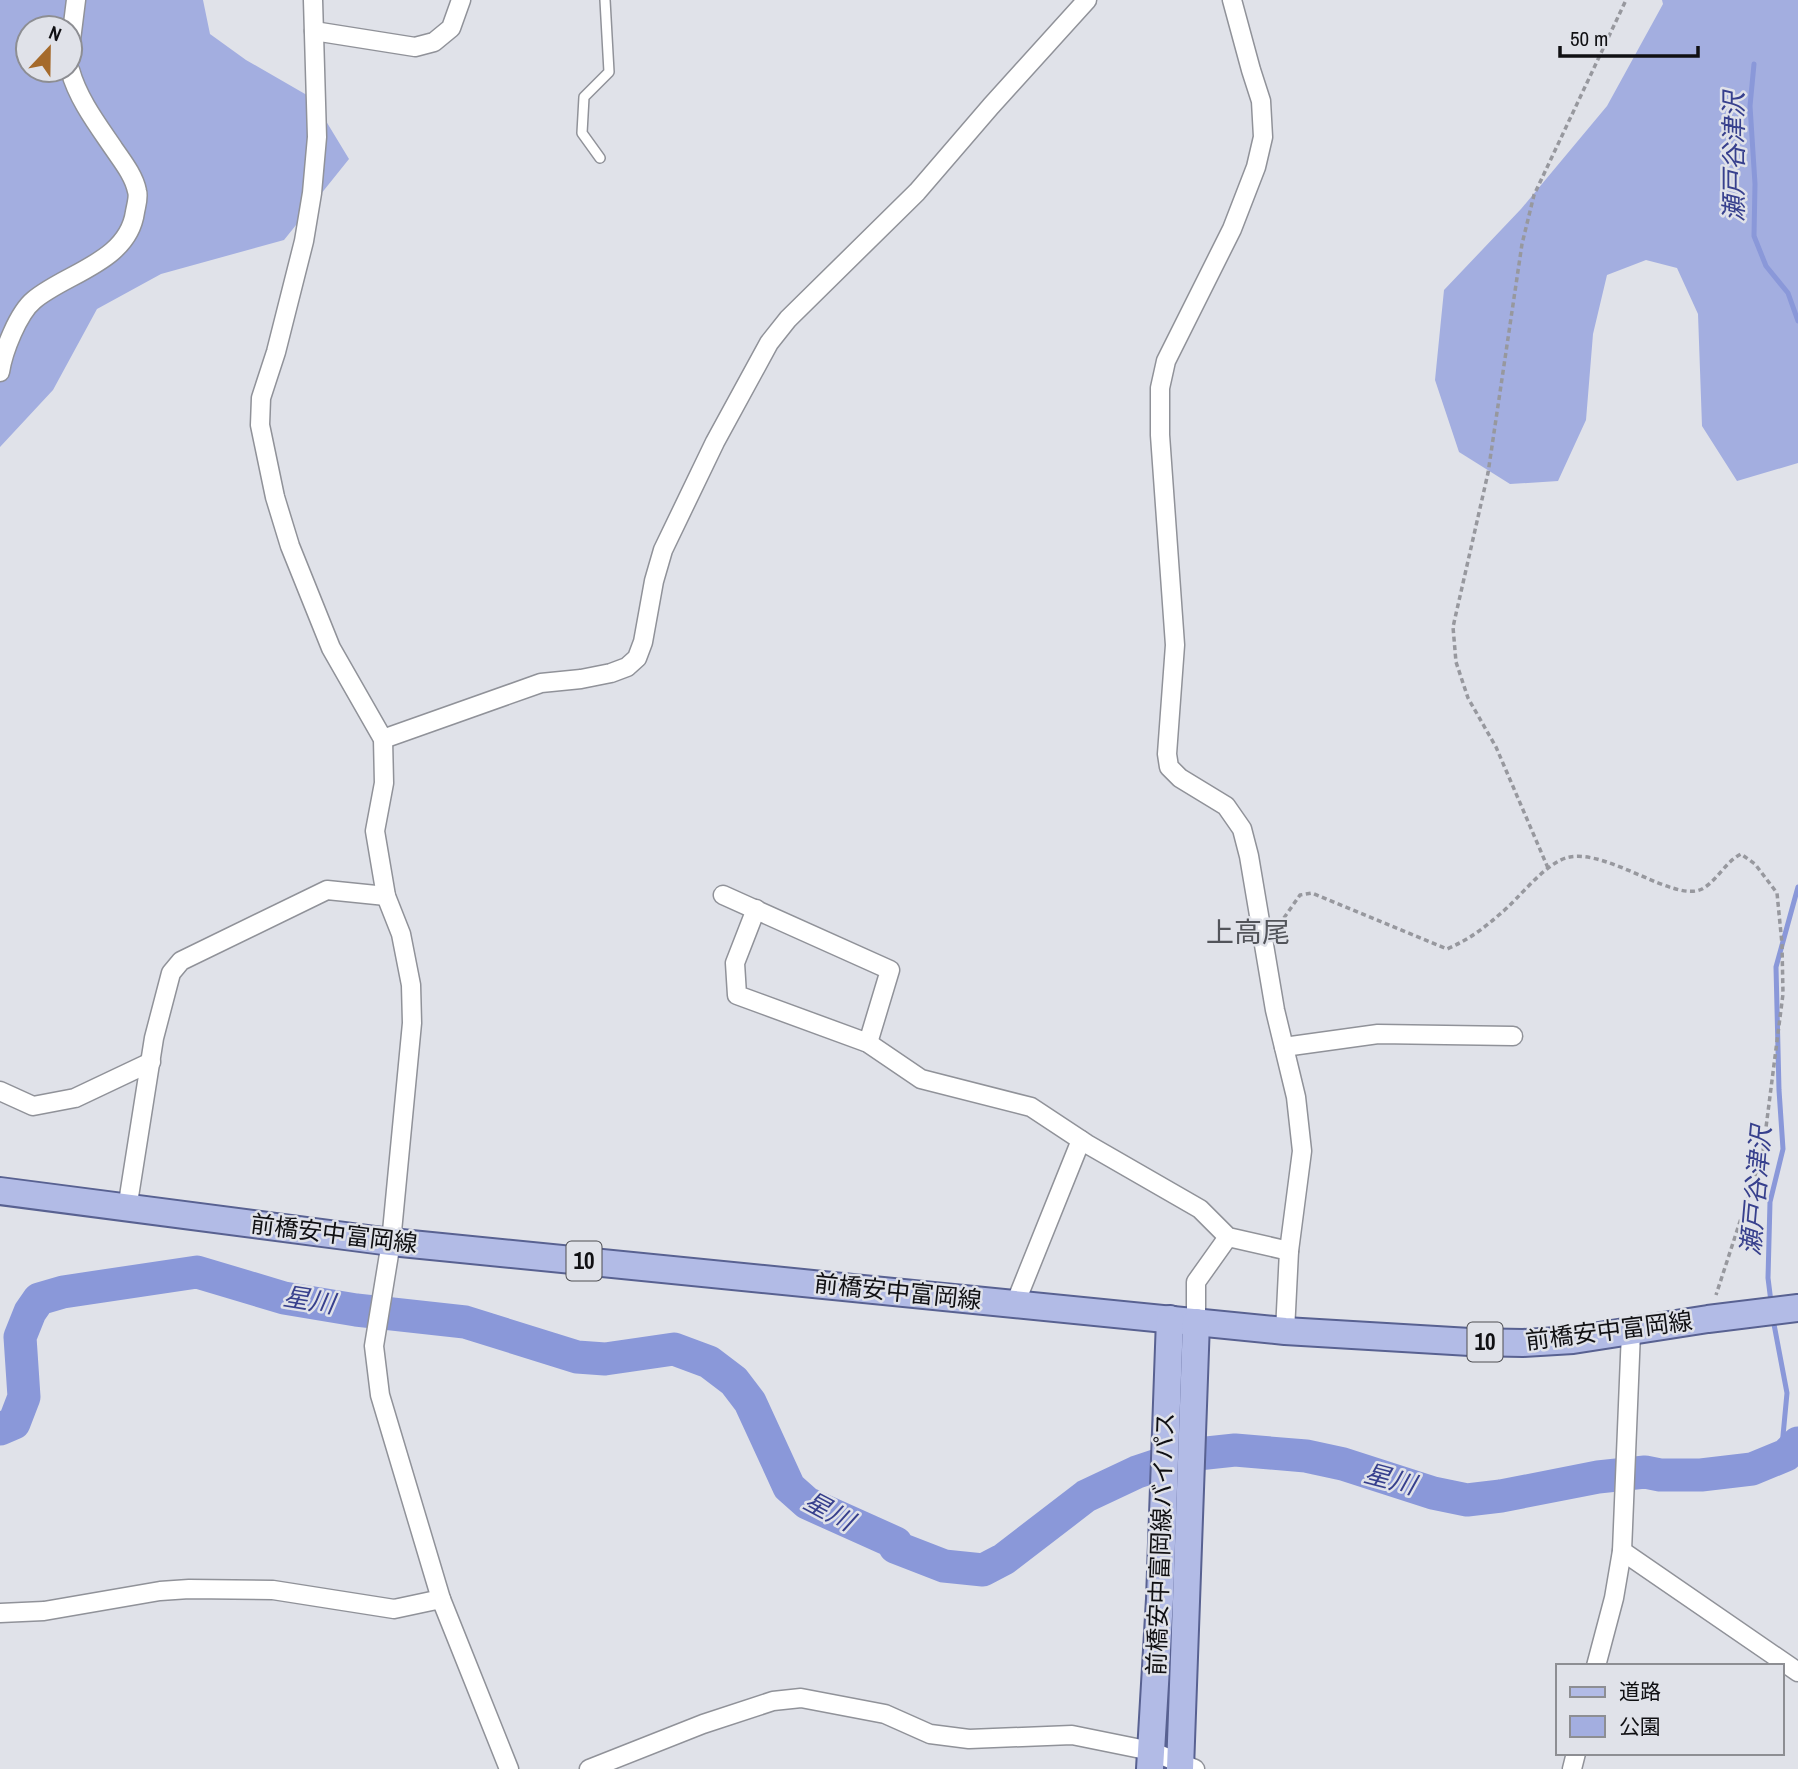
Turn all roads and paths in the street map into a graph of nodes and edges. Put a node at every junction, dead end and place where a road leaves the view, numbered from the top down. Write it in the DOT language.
graph roads {
  1 [pos="313,0"];
  2 [pos="461,0"];
  3 [pos="606,0"];
  4 [pos="1087,0"];
  5 [pos="1232,0"];
  6 [pos="1626,0"];
  7 [pos="314,31"];
  8 [pos="74,84"];
  9 [pos="600,158"];
  10 [pos="0,372"];
  11 [pos="383,738"];
  12 [pos="1548,869"];
  13 [pos="723,895"];
  14 [pos="386,896"];
  15 [pos="755,909"];
  16 [pos="1265,948"];
  17 [pos="1513,1036"];
  18 [pos="868,1043"];
  19 [pos="1284,1047"];
  20 [pos="151,1062"];
  21 [pos="0,1090"];
  22 [pos="1081,1140"];
  23 [pos="0,1191"];
  24 [pos="127,1209"];
  25 [pos="1228,1237"];
  26 [pos="391,1242"];
  27 [pos="1289,1251"];
  28 [pos="1016,1304"];
  29 [pos="1798,1308"];
  30 [pos="1170,1319"];
  31 [pos="1708,1319"];
  32 [pos="1196,1322"];
  33 [pos="1285,1331"];
  34 [pos="1631,1332"];
  35 [pos="1622,1551"];
  36 [pos="441,1599"];
  37 [pos="0,1613"];
  38 [pos="1596,1664"];
  39 [pos="1798,1672"];
  40 [pos="1150,1760"];
  41 [pos="1185,1767"];
  42 [pos="509,1769"];
  43 [pos="589,1769"];
  1 -- 7 [label="street"];
  2 -- 7 [label="street"];
  3 -- 9 [label="lane"];
  4 -- 11 [label="street"];
  5 -- 16 [label="street"];
  6 -- 12 [label="path"];
  7 -- 11 [label="street"];
  8 -- 10 [label="street"];
  11 -- 14 [label="street"];
  12 -- 16 [label="path"];
  12 -- 31 [label="path"];
  13 -- 15 [label="street"];
  14 -- 20 [label="street"];
  14 -- 26 [label="street"];
  15 -- 18 [label="street"];
  15 -- 18 [label="street"];
  16 -- 19 [label="street"];
  17 -- 19 [label="street"];
  18 -- 22 [label="street"];
  19 -- 27 [label="street"];
  20 -- 21 [label="street"];
  20 -- 24 [label="street"];
  22 -- 25 [label="street"];
  22 -- 28 [label="street"];
  23 -- 24 [label="main road, 前橋安中富岡線 / 10"];
  24 -- 26 [label="main road, 前橋安中富岡線 / 10"];
  25 -- 27 [label="street"];
  25 -- 32 [label="street"];
  26 -- 28 [label="main road, 前橋安中富岡線 / 10"];
  26 -- 36 [label="street"];
  27 -- 33 [label="street"];
  28 -- 30 [label="main road, 前橋安中富岡線 / 10"];
  29 -- 31 [label="main road, 前橋安中富岡線 / 10"];
  30 -- 32 [label="main road, 前橋安中富岡線 / 10"];
  30 -- 40 [label="main road, 前橋安中富岡線バイパス"];
  31 -- 34 [label="main road, 前橋安中富岡線 / 10"];
  32 -- 33 [label="main road, 前橋安中富岡線 / 10"];
  32 -- 41 [label="main road, 前橋安中富岡線バイパス"];
  33 -- 34 [label="main road, 前橋安中富岡線 / 10"];
  34 -- 35 [label="street"];
  35 -- 38 [label="street"];
  35 -- 39 [label="street"];
  36 -- 37 [label="street"];
  36 -- 42 [label="street"];
  40 -- 41 [label="street"];
  40 -- 43 [label="street"];
}
